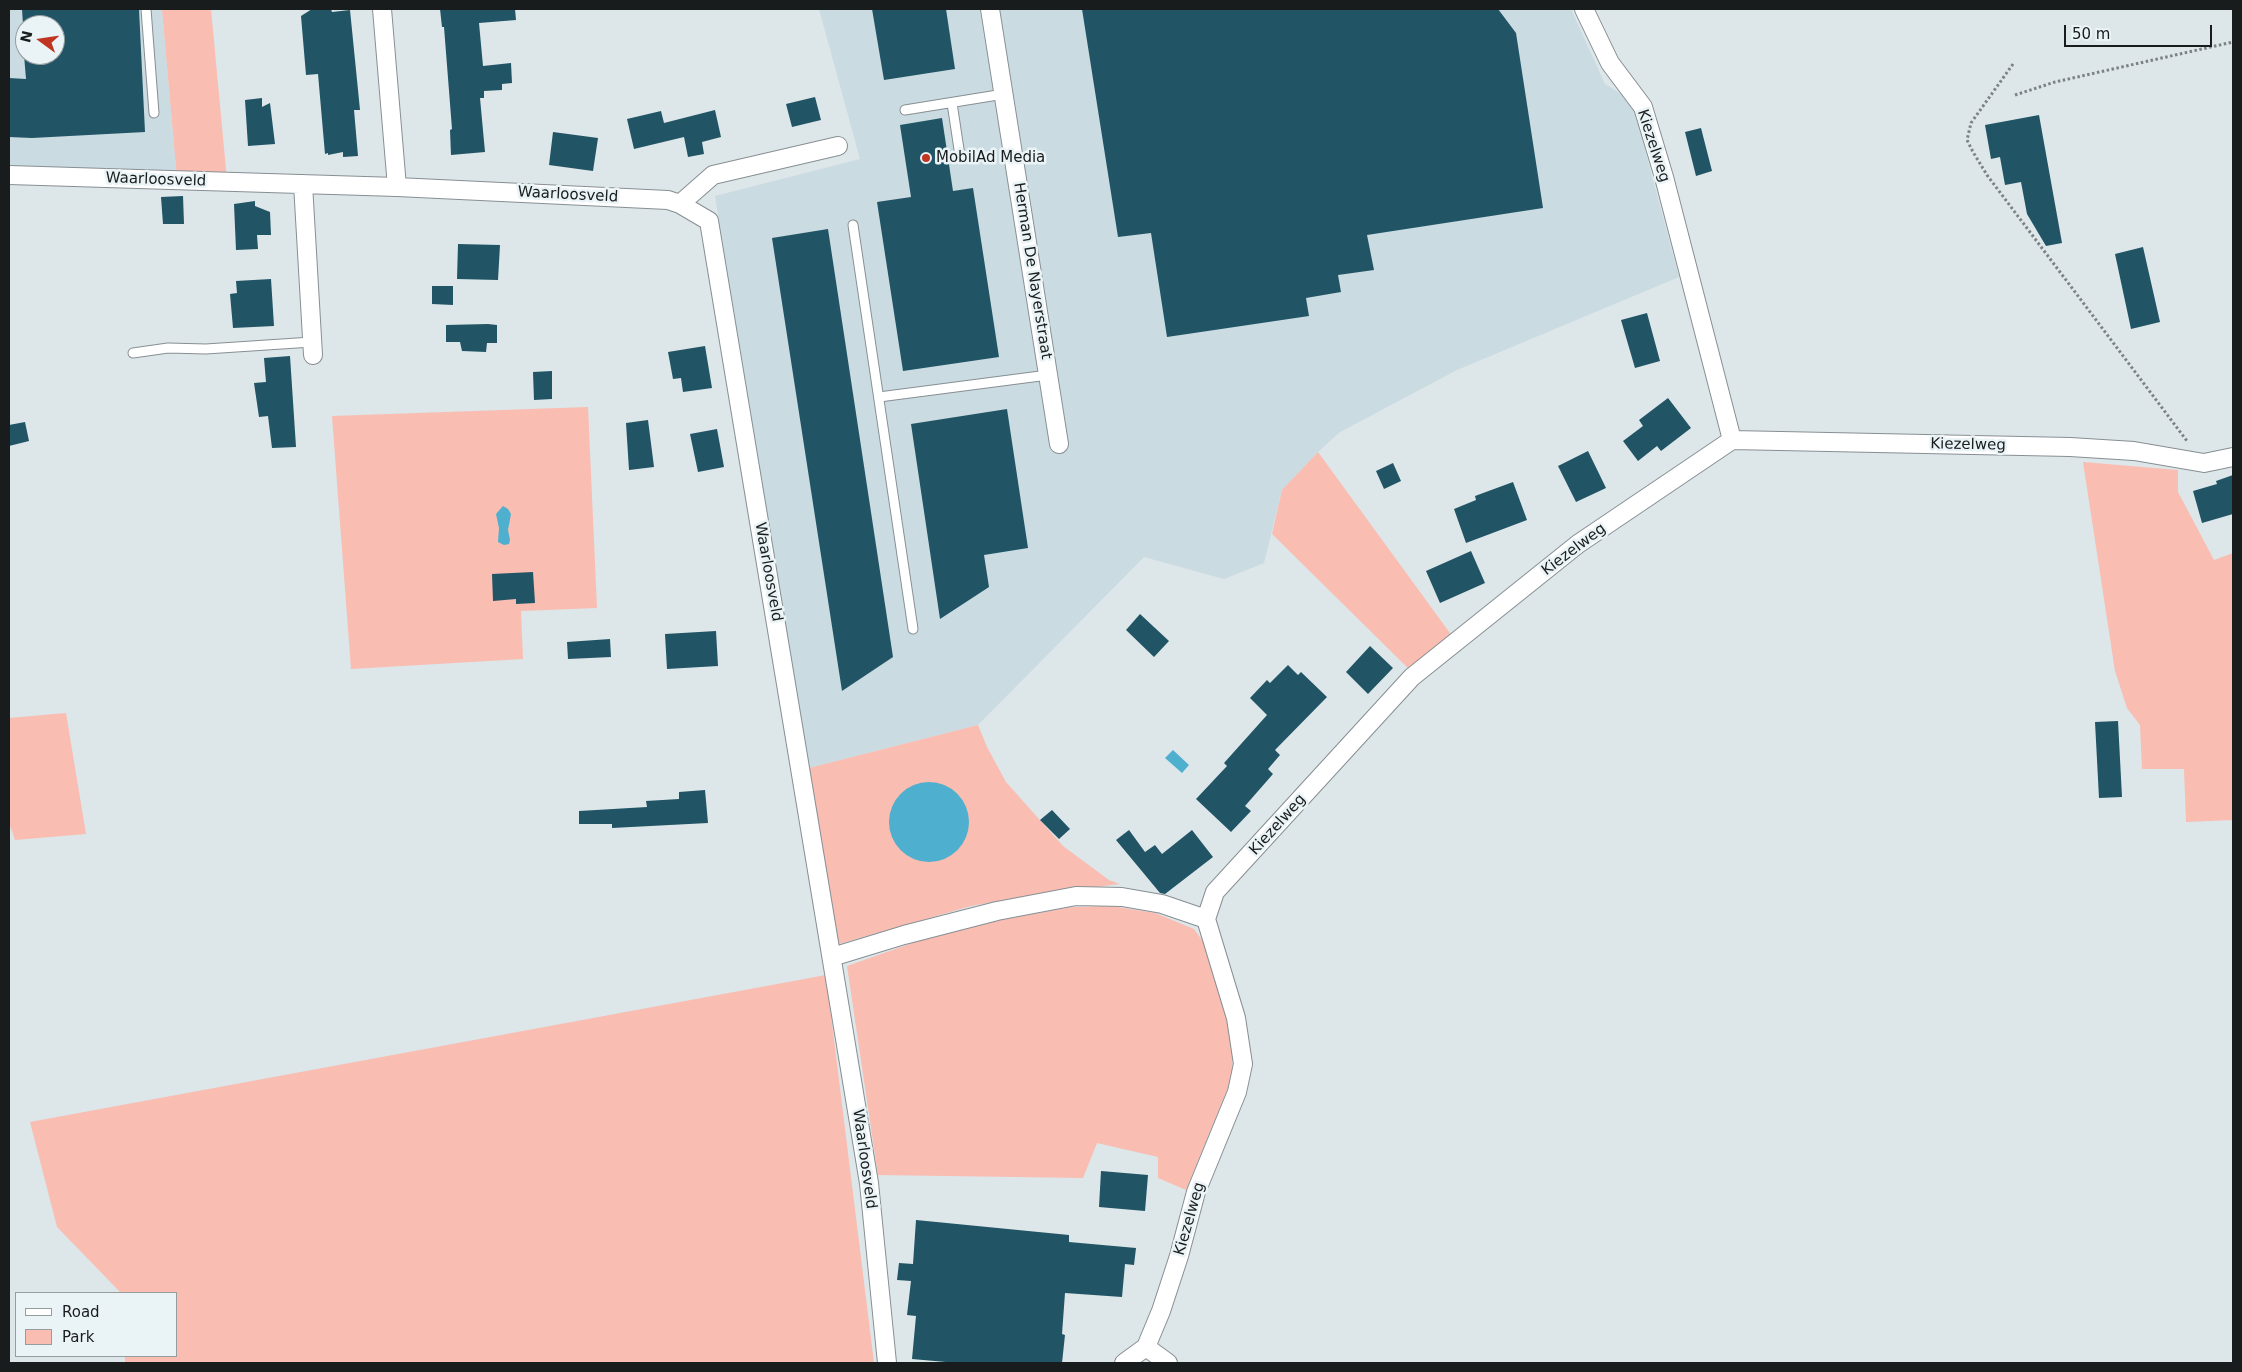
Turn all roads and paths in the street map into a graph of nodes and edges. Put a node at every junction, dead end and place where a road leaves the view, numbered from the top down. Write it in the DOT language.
graph roads {
  1 [pos="146,9"];
  2 [pos="382,9"];
  3 [pos="990,9"];
  4 [pos="1584,9"];
  5 [pos="2233,42"];
  6 [pos="2014,64"];
  7 [pos="1004,94"];
  8 [pos="2015,95"];
  9 [pos="952,103"];
  10 [pos="906,110"];
  11 [pos="154,113"];
  12 [pos="838,146"];
  13 [pos="960,156"];
  14 [pos="9,175"];
  15 [pos="303,184"];
  16 [pos="397,187"];
  17 [pos="680,204"];
  18 [pos="853,225"];
  19 [pos="312,349"];
  20 [pos="133,353"];
  21 [pos="1048,375"];
  22 [pos="879,396"];
  23 [pos="1732,440"];
  24 [pos="1059,444"];
  25 [pos="2233,456"];
  26 [pos="2204,463"];
  27 [pos="913,629"];
  28 [pos="1206,919"];
  29 [pos="832,957"];
  30 [pos="1146,1347"];
  31 [pos="887,1363"];
  32 [pos="1124,1363"];
  33 [pos="1168,1363"];
  1 -- 11 [label="lane"];
  2 -- 16 [label="street"];
  3 -- 7 [label="street, Herman De Nayerstraat"];
  4 -- 23 [label="street, Kiezelweg"];
  5 -- 8 [label="path"];
  6 -- 26 [label="path"];
  7 -- 9 [label="lane"];
  7 -- 21 [label="street, Herman De Nayerstraat"];
  9 -- 10 [label="lane"];
  9 -- 13 [label="lane"];
  12 -- 17 [label="street"];
  14 -- 15 [label="street, Waarloosveld"];
  15 -- 16 [label="street, Waarloosveld"];
  15 -- 19 [label="street"];
  16 -- 17 [label="street, Waarloosveld"];
  17 -- 29 [label="street, Waarloosveld"];
  18 -- 22 [label="lane"];
  19 -- 20 [label="lane"];
  21 -- 22 [label="lane"];
  21 -- 24 [label="street, Herman De Nayerstraat"];
  22 -- 27 [label="lane"];
  23 -- 26 [label="street, Kiezelweg"];
  23 -- 28 [label="street, Kiezelweg"];
  25 -- 26 [label="street"];
  28 -- 29 [label="street"];
  28 -- 30 [label="street, Kiezelweg"];
  29 -- 31 [label="street, Waarloosveld"];
  30 -- 32 [label="street"];
  30 -- 33 [label="street"];
}
